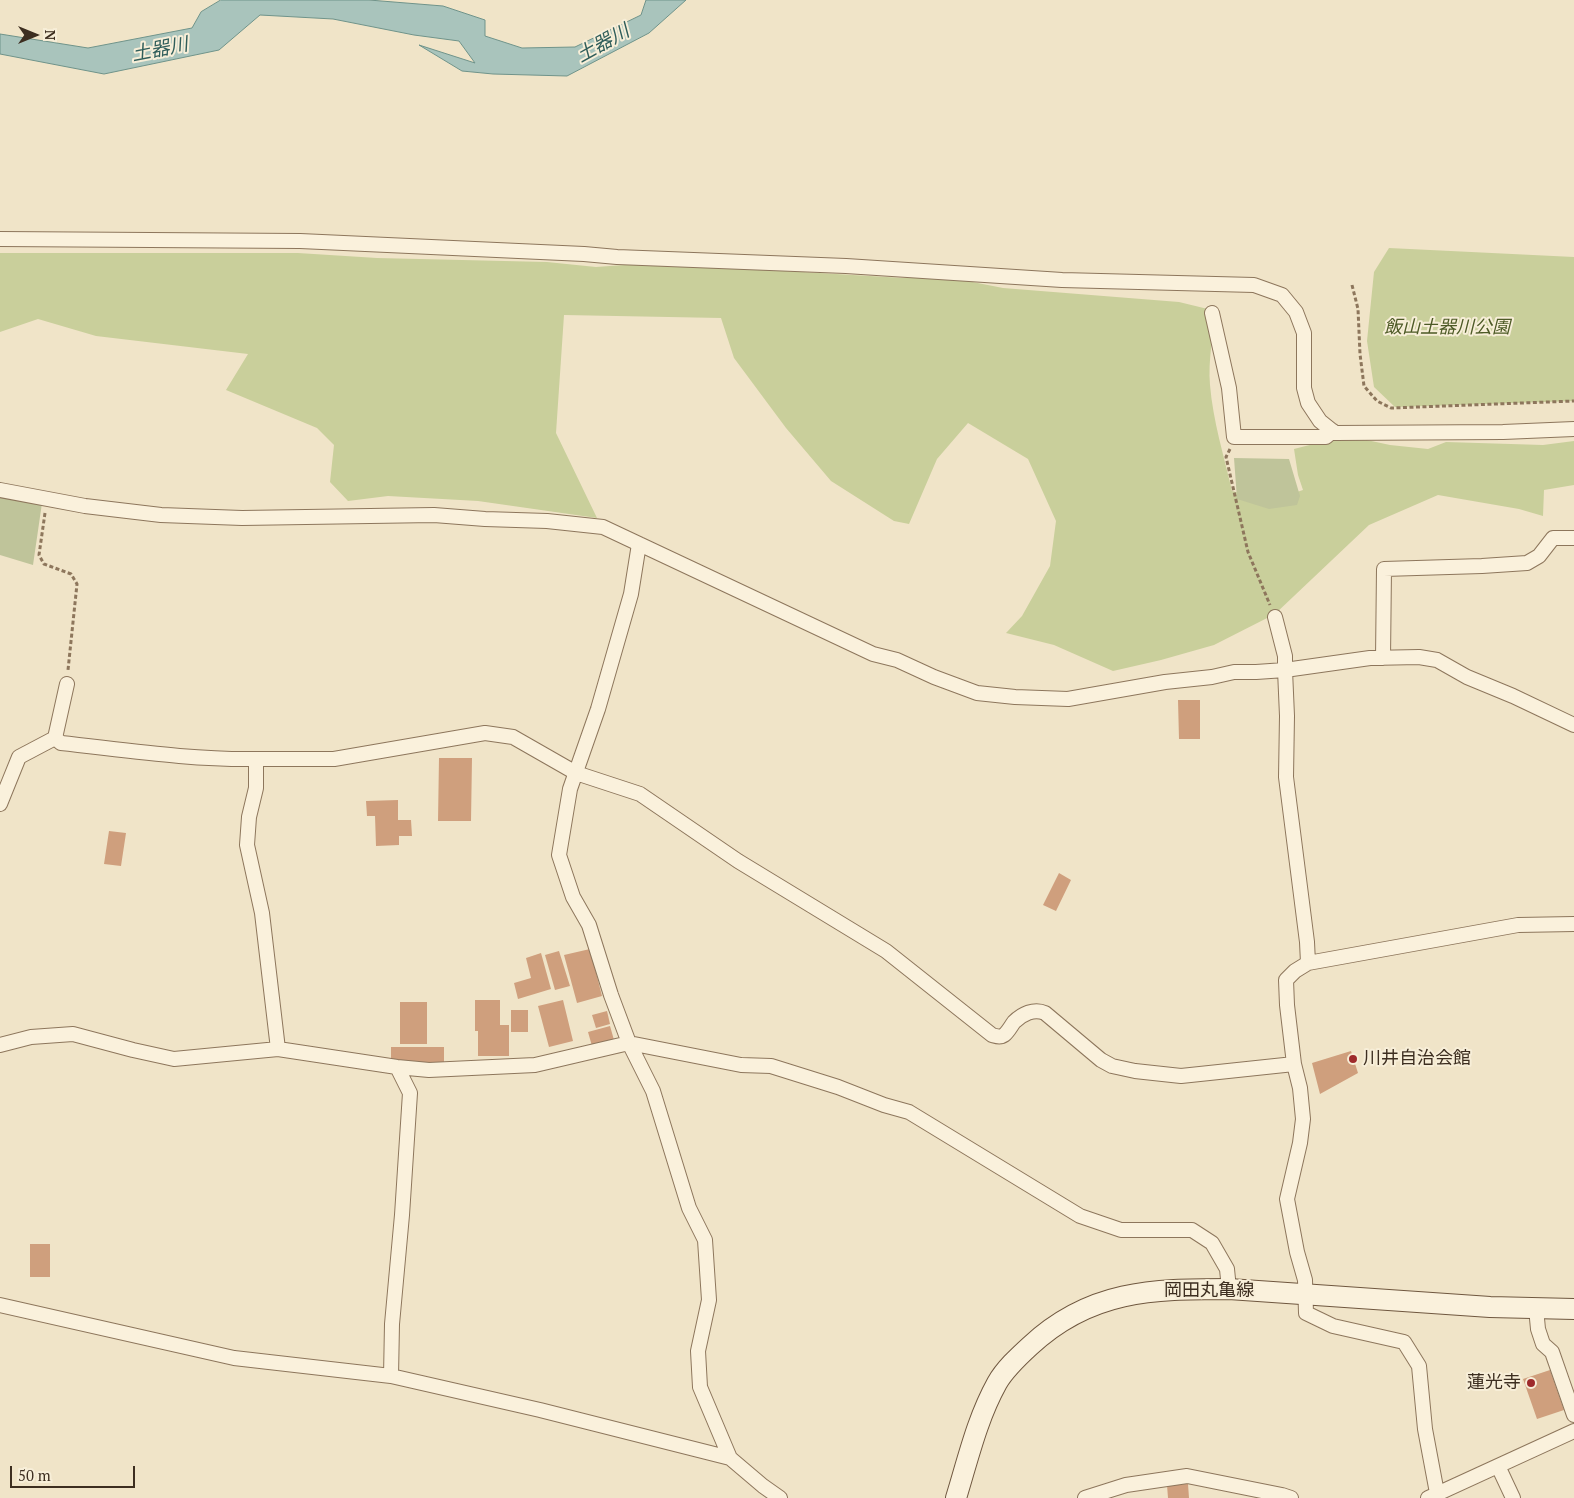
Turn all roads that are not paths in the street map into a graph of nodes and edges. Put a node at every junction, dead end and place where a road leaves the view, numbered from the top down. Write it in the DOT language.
graph roads {
  1 [pos="0,239"];
  2 [pos="1212,314"];
  3 [pos="1574,429"];
  4 [pos="1333,431"];
  5 [pos="0,490"];
  6 [pos="1574,538"];
  7 [pos="640,544"];
  8 [pos="1275,617"];
  9 [pos="1383,658"];
  10 [pos="1285,670"];
  11 [pos="67,684"];
  12 [pos="1574,725"];
  13 [pos="55,738"];
  14 [pos="256,759"];
  15 [pos="576,773"];
  16 [pos="0,804"];
  17 [pos="1574,924"];
  18 [pos="1308,963"];
  19 [pos="629,1043"];
  20 [pos="0,1045"];
  21 [pos="278,1049"];
  22 [pos="1294,1064"];
  23 [pos="397,1067"];
  24 [pos="1229,1289"];
  25 [pos="1305,1294"];
  26 [pos="0,1306"];
  27 [pos="1536,1308"];
  28 [pos="1574,1308"];
  29 [pos="391,1376"];
  30 [pos="1574,1415"];
  31 [pos="1574,1430"];
  32 [pos="730,1458"];
  33 [pos="1498,1466"];
  34 [pos="1432,1495"];
  35 [pos="780,1498"];
  36 [pos="956,1498"];
  37 [pos="1085,1498"];
  38 [pos="1291,1498"];
  39 [pos="1512,1498"];
  1 -- 4 [label="street"];
  2 -- 4 [label="street"];
  3 -- 4 [label="street"];
  5 -- 7 [label="street"];
  6 -- 9 [label="street"];
  7 -- 10 [label="street"];
  7 -- 15 [label="street"];
  8 -- 10 [label="street"];
  9 -- 10 [label="street"];
  9 -- 12 [label="street"];
  10 -- 18 [label="street"];
  11 -- 13 [label="street"];
  13 -- 14 [label="street"];
  13 -- 16 [label="street"];
  14 -- 15 [label="street"];
  14 -- 21 [label="street"];
  15 -- 19 [label="street"];
  15 -- 22 [label="street"];
  17 -- 18 [label="street"];
  18 -- 22 [label="street"];
  19 -- 23 [label="street"];
  19 -- 24 [label="street"];
  19 -- 32 [label="street"];
  20 -- 21 [label="street"];
  21 -- 23 [label="street"];
  22 -- 25 [label="street"];
  23 -- 29 [label="street"];
  24 -- 25 [label="main road, 岡田丸亀線"];
  24 -- 36 [label="main road, 岡田丸亀線"];
  25 -- 27 [label="main road, 岡田丸亀線"];
  25 -- 34 [label="street"];
  26 -- 29 [label="street"];
  27 -- 28 [label="main road, 岡田丸亀線"];
  27 -- 30 [label="street"];
  29 -- 32 [label="street"];
  31 -- 33 [label="street"];
  32 -- 35 [label="street"];
  33 -- 34 [label="street"];
  33 -- 39 [label="street"];
  37 -- 38 [label="street"];
}
